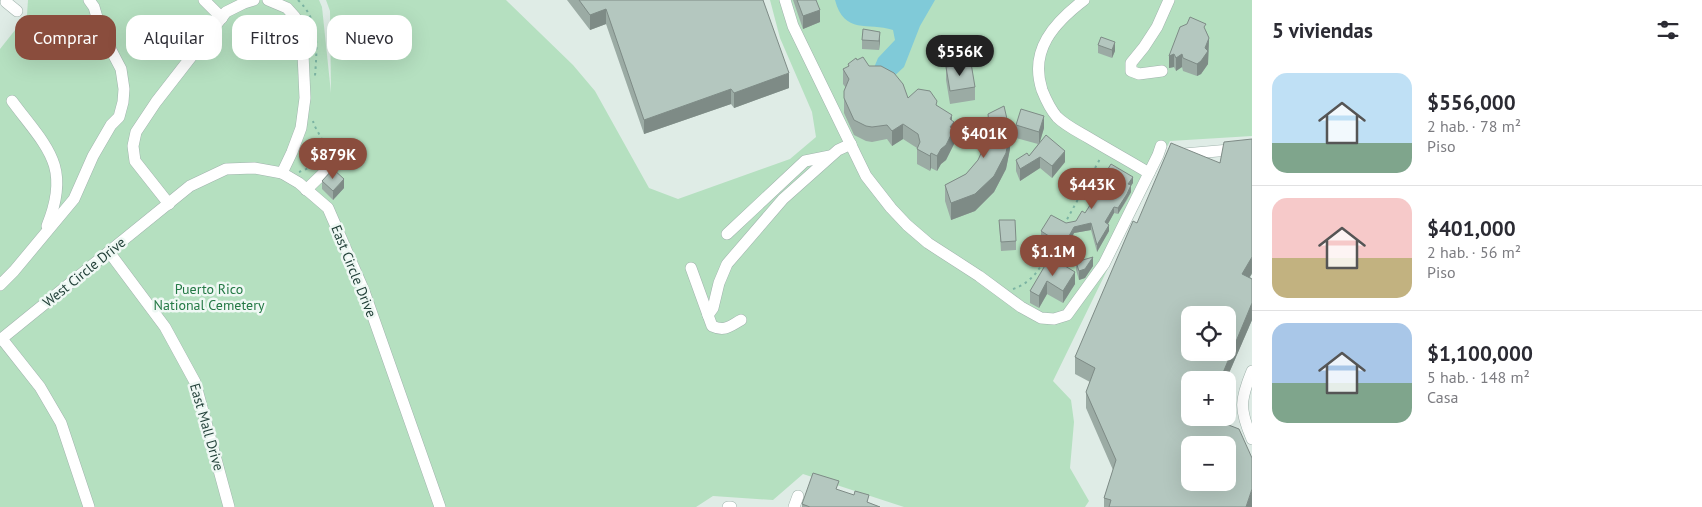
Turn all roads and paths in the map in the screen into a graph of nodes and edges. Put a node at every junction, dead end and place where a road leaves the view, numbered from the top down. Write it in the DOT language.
graph roads {
  1 [pos="89,0"];
  2 [pos="204,0"];
  3 [pos="254,0"];
  4 [pos="268,0"];
  5 [pos="785,0"];
  6 [pos="1084,0"];
  7 [pos="1169,0"];
  8 [pos="4,4"];
  9 [pos="17,11"];
  10 [pos="219,15"];
  11 [pos="222,18"];
  12 [pos="189,60"];
  13 [pos="1162,71"];
  14 [pos="12,101"];
  15 [pos="851,144"];
  16 [pos="1160,146"];
  17 [pos="1106,148"];
  18 [pos="1252,148"];
  19 [pos="1184,154"];
  20 [pos="831,155"];
  21 [pos="333,164"];
  22 [pos="282,173"];
  23 [pos="1149,173"];
  24 [pos="306,190"];
  25 [pos="169,204"];
  26 [pos="1061,231"];
  27 [pos="44,234"];
  28 [pos="726,234"];
  29 [pos="1056,240"];
  30 [pos="109,252"];
  31 [pos="691,268"];
  32 [pos="0,285"];
  33 [pos="1003,293"];
  34 [pos="708,315"];
  35 [pos="741,320"];
  36 [pos="1,340"];
  37 [pos="1252,371"];
  38 [pos="1252,439"];
  39 [pos="89,507"];
  40 [pos="229,507"];
  41 [pos="440,507"];
  1 -- 27 [label="street"];
  2 -- 10 [label="street"];
  3 -- 11 [label="street"];
  4 -- 22 [label="street"];
  5 -- 15 [label="street"];
  6 -- 17 [label="street"];
  7 -- 13 [label="street"];
  8 -- 9 [label="street"];
  12 -- 25 [label="street"];
  14 -- 27 [label="street"];
  15 -- 20 [label="street"];
  15 -- 33 [label="street"];
  16 -- 23 [label="street"];
  17 -- 23 [label="street"];
  17 -- 26 [label="path"];
  18 -- 19 [label="street"];
  20 -- 28 [label="street"];
  20 -- 34 [label="street"];
  21 -- 24 [label="street"];
  22 -- 24 [label="street, East Circle Drive"];
  22 -- 25 [label="street, East Circle Drive"];
  23 -- 33 [label="street"];
  24 -- 41 [label="street, East Circle Drive"];
  25 -- 30 [label="street, West Circle Drive"];
  27 -- 32 [label="street"];
  29 -- 33 [label="path"];
  30 -- 36 [label="street, West Circle Drive"];
  30 -- 40 [label="street, East Mall Drive"];
  31 -- 34 [label="street"];
  34 -- 35 [label="street"];
  36 -- 39 [label="street"];
  37 -- 38 [label="street"];
}
